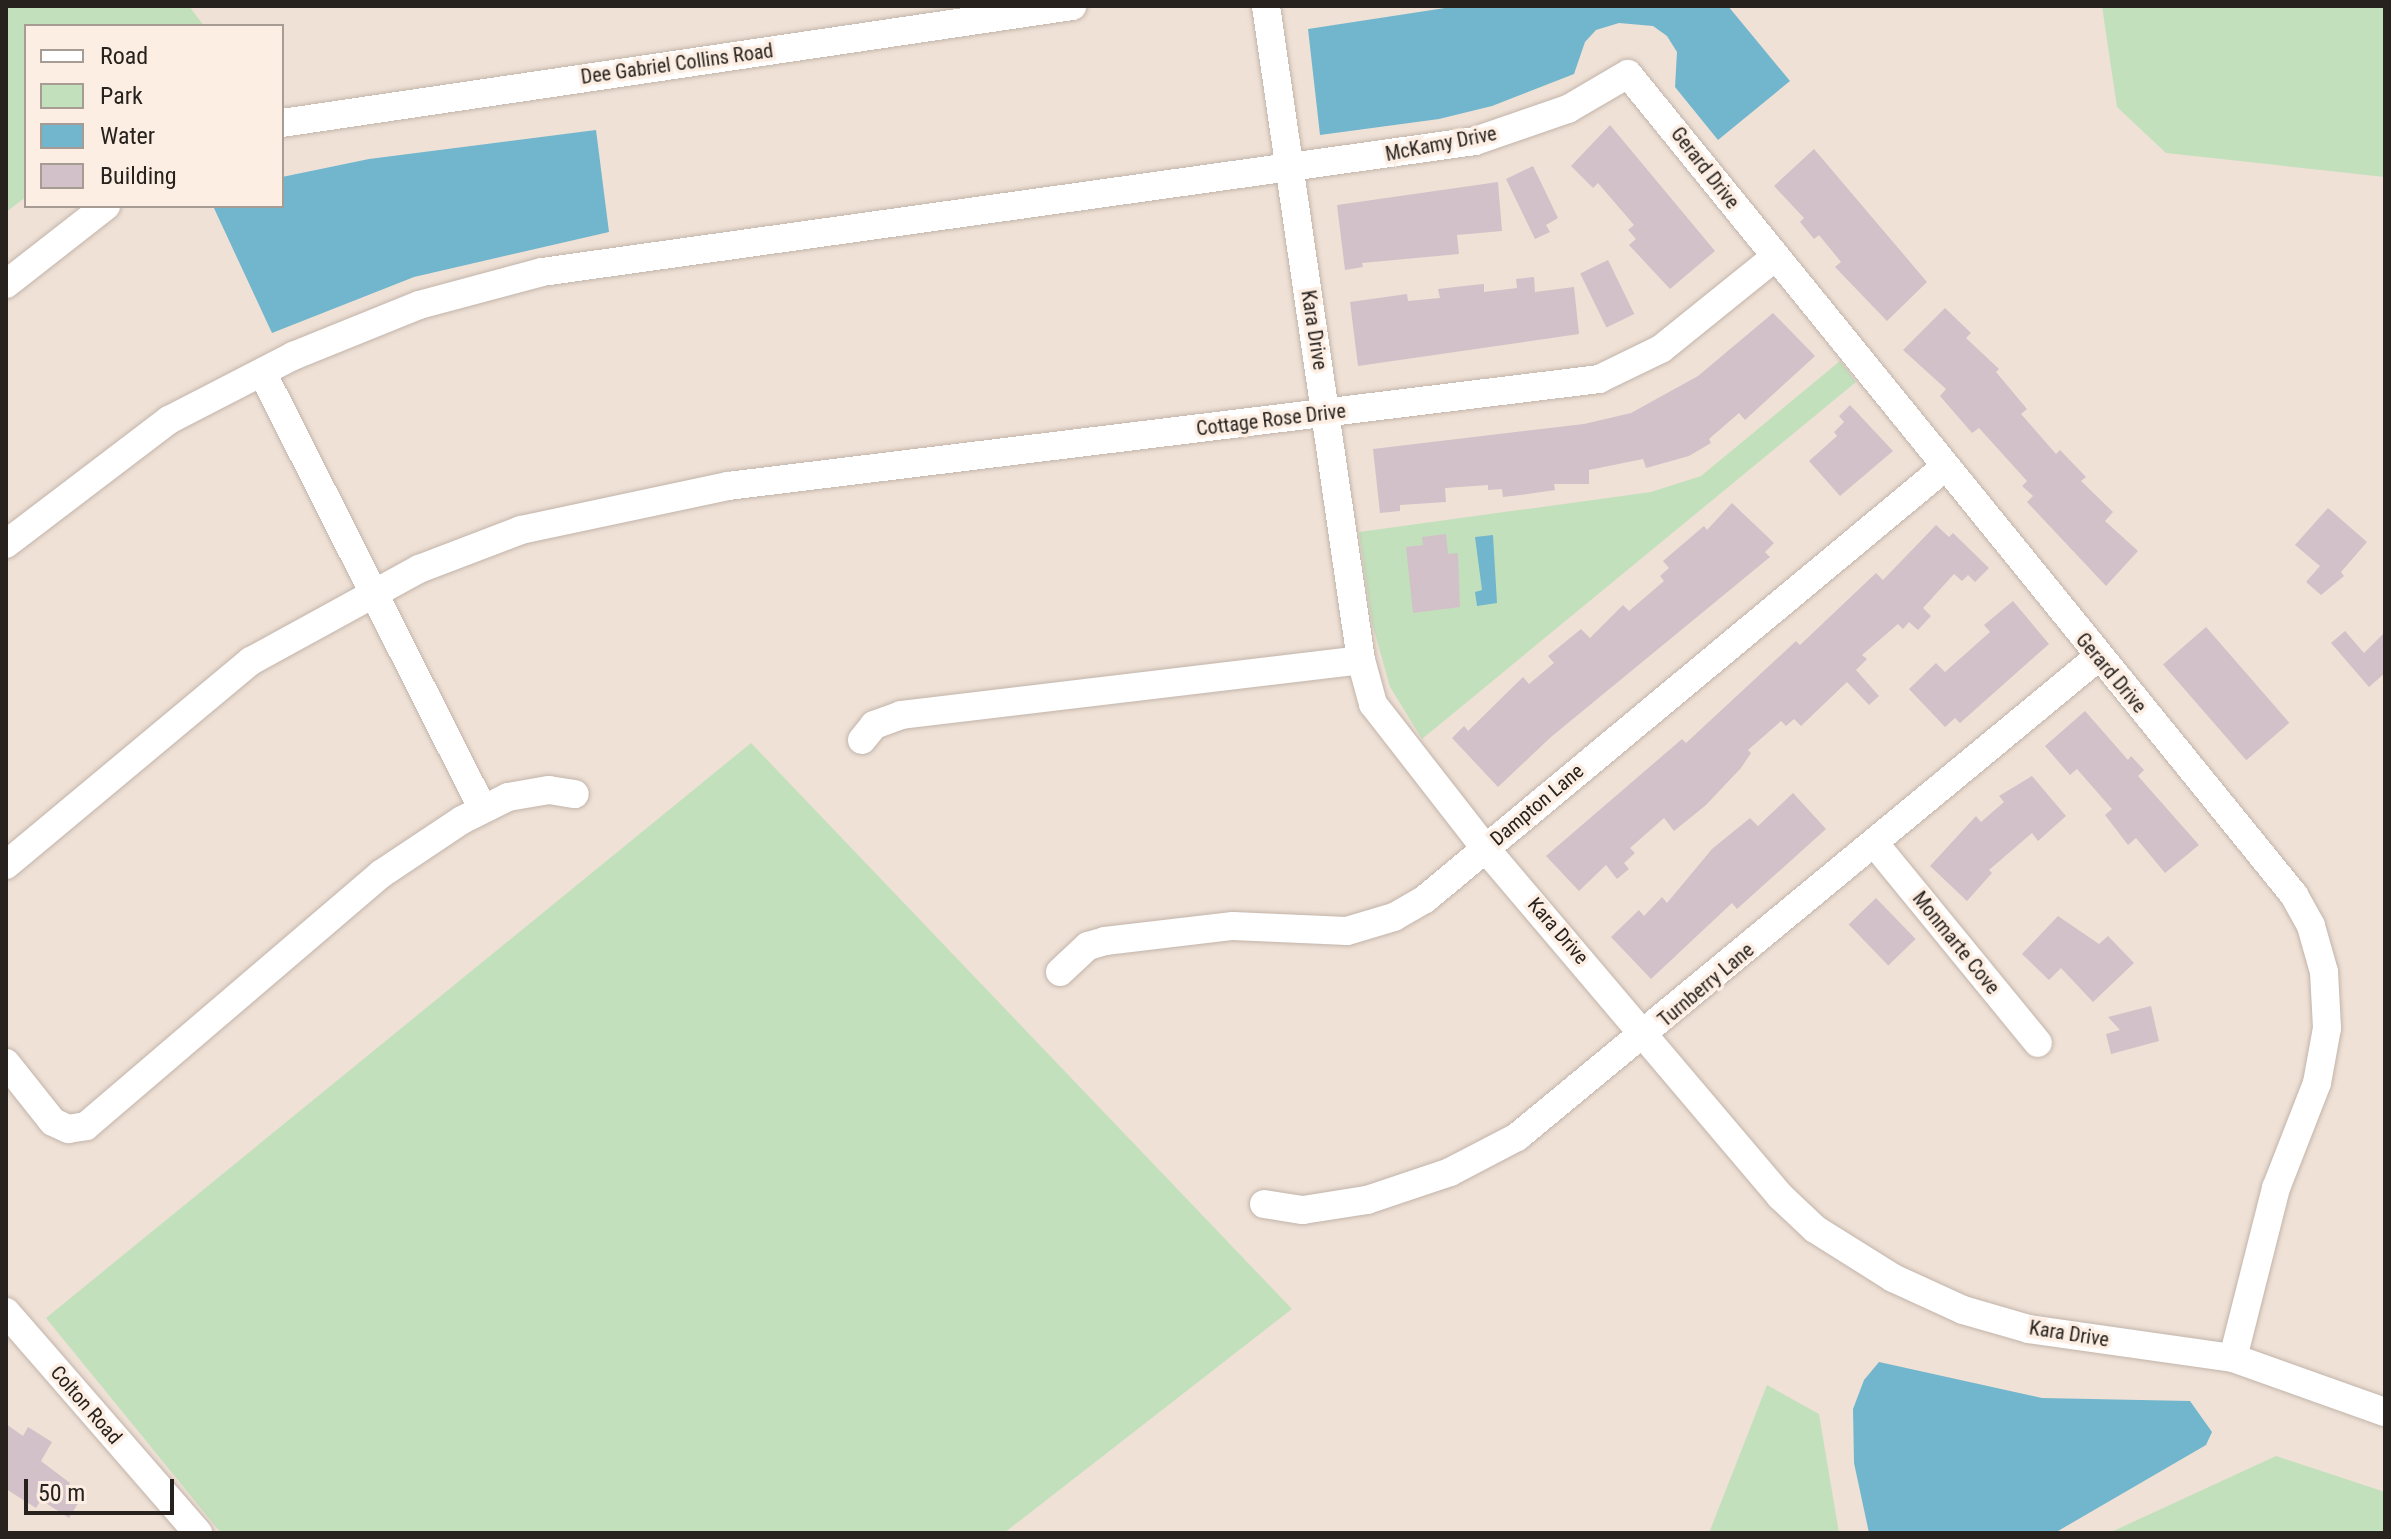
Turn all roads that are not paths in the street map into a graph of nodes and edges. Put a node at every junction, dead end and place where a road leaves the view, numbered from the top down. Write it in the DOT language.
graph roads {
  1 [pos="1072,6"];
  2 [pos="1266,6"];
  3 [pos="1628,74"];
  4 [pos="284,123"];
  5 [pos="1289,169"];
  6 [pos="103,208"];
  7 [pos="1775,257"];
  8 [pos="6,284"];
  9 [pos="263,374"];
  10 [pos="1327,414"];
  11 [pos="1945,467"];
  12 [pos="6,544"];
  13 [pos="370,593"];
  14 [pos="2097,658"];
  15 [pos="1361,660"];
  16 [pos="862,740"];
  17 [pos="575,794"];
  18 [pos="483,809"];
  19 [pos="1875,844"];
  20 [pos="1485,848"];
  21 [pos="6,865"];
  22 [pos="1060,972"];
  23 [pos="1644,1037"];
  24 [pos="2038,1043"];
  25 [pos="6,1063"];
  26 [pos="1264,1204"];
  27 [pos="6,1312"];
  28 [pos="2233,1358"];
  29 [pos="2385,1412"];
  30 [pos="198,1533"];
  1 -- 4 [label="street, Dee Gabriel Collins Road"];
  2 -- 5 [label="street, Kara Drive"];
  3 -- 5 [label="street, McKamy Drive"];
  3 -- 7 [label="street, Gerard Drive"];
  5 -- 9 [label="street, McKamy Drive"];
  5 -- 10 [label="street, Kara Drive"];
  6 -- 8 [label="street"];
  7 -- 10 [label="street, Cottage Rose Drive"];
  7 -- 11 [label="street, Gerard Drive"];
  9 -- 12 [label="street, McKamy Drive"];
  9 -- 13 [label="street"];
  10 -- 13 [label="street, Cottage Rose Drive"];
  10 -- 15 [label="street, Kara Drive"];
  11 -- 14 [label="street, Gerard Drive"];
  11 -- 20 [label="street, Dampton Lane"];
  13 -- 18 [label="street"];
  13 -- 21 [label="street, Cottage Rose Drive"];
  14 -- 19 [label="street, Turnberry Lane"];
  14 -- 28 [label="street, Gerard Drive"];
  15 -- 16 [label="street"];
  15 -- 20 [label="street, Kara Drive"];
  17 -- 18 [label="street"];
  18 -- 25 [label="street"];
  19 -- 23 [label="street, Turnberry Lane"];
  19 -- 24 [label="street, Monmarte Cove"];
  20 -- 22 [label="street, Dampton Lane"];
  20 -- 23 [label="street, Kara Drive"];
  23 -- 26 [label="street, Turnberry Lane"];
  23 -- 28 [label="street, Kara Drive"];
  27 -- 30 [label="street, Colton Road"];
  28 -- 29 [label="street, Kara Drive"];
}
